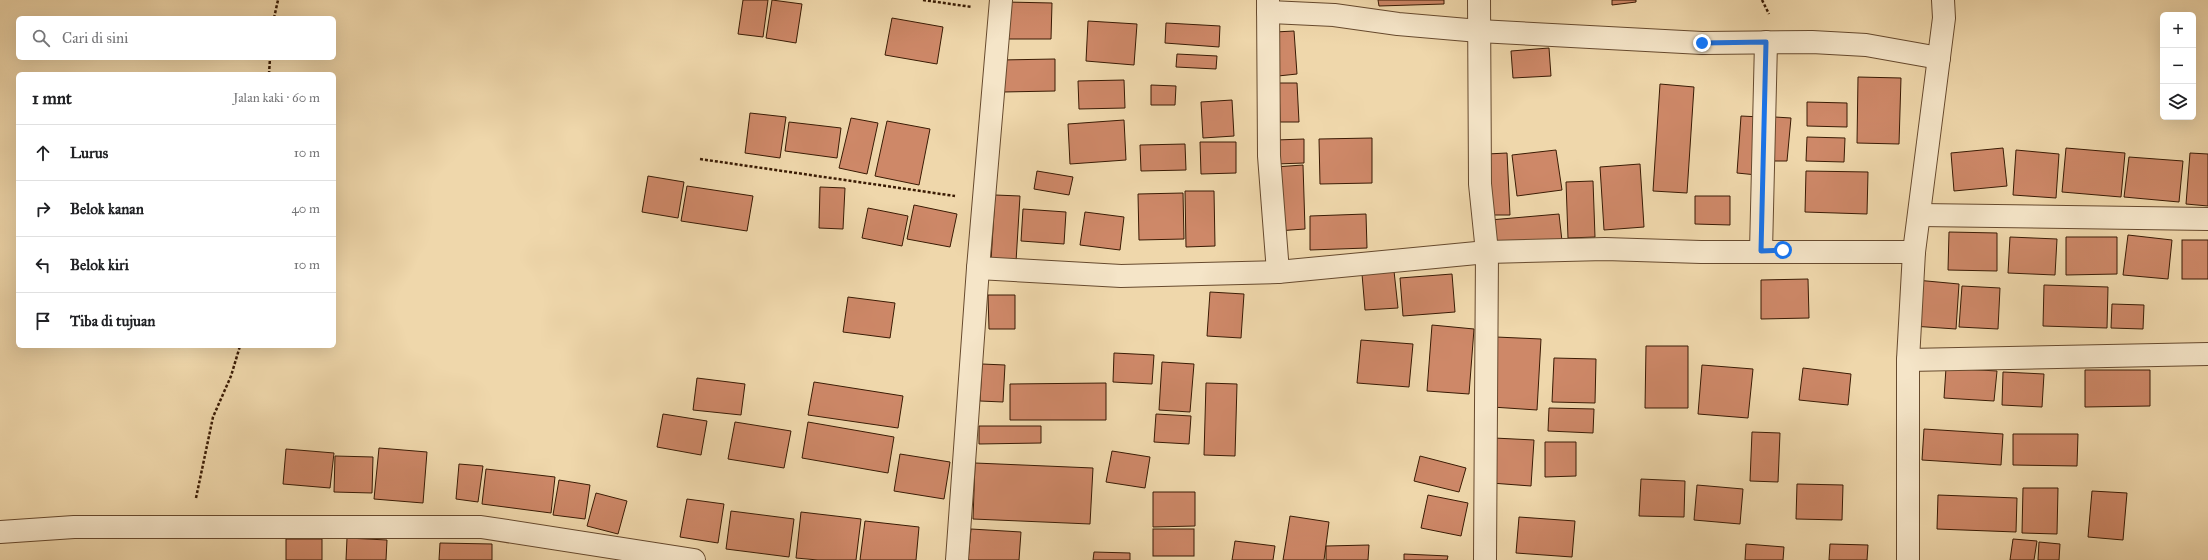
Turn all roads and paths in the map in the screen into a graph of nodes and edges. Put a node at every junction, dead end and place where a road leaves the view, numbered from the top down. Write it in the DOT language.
graph roads {
  1 [pos="278,0"];
  2 [pos="923,0"];
  3 [pos="1479,0"];
  4 [pos="1943,0"];
  5 [pos="1001,6"];
  6 [pos="1268,6"];
  7 [pos="274,16"];
  8 [pos="1479,31"];
  9 [pos="1766,42"];
  10 [pos="1939,58"];
  11 [pos="270,60"];
  12 [pos="269,72"];
  13 [pos="700,159"];
  14 [pos="985,200"];
  15 [pos="1920,214"];
  16 [pos="2208,219"];
  17 [pos="1761,251"];
  18 [pos="1487,252"];
  19 [pos="1914,252"];
  20 [pos="978,268"];
  21 [pos="1278,272"];
  22 [pos="239,348"];
  23 [pos="2208,354"];
  24 [pos="1908,360"];
  25 [pos="190,526"];
  26 [pos="0,532"];
  27 [pos="694,560"];
  28 [pos="957,560"];
  29 [pos="1485,560"];
  30 [pos="1908,560"];
  1 -- 7 [label="path"];
  2 -- 5 [label="path"];
  3 -- 8 [label="street"];
  4 -- 10 [label="street"];
  5 -- 14 [label="street"];
  6 -- 8 [label="street"];
  6 -- 21 [label="street"];
  8 -- 9 [label="street"];
  8 -- 18 [label="street"];
  9 -- 10 [label="street"];
  9 -- 17 [label="street"];
  10 -- 15 [label="street"];
  11 -- 12 [label="path"];
  13 -- 14 [label="path"];
  14 -- 20 [label="street"];
  15 -- 16 [label="street"];
  15 -- 19 [label="street"];
  17 -- 18 [label="street"];
  17 -- 19 [label="street"];
  18 -- 21 [label="street"];
  18 -- 29 [label="street"];
  19 -- 24 [label="street"];
  20 -- 21 [label="street"];
  20 -- 28 [label="street"];
  22 -- 25 [label="path"];
  23 -- 24 [label="street"];
  24 -- 30 [label="street"];
  25 -- 26 [label="street"];
  25 -- 27 [label="street"];
}
